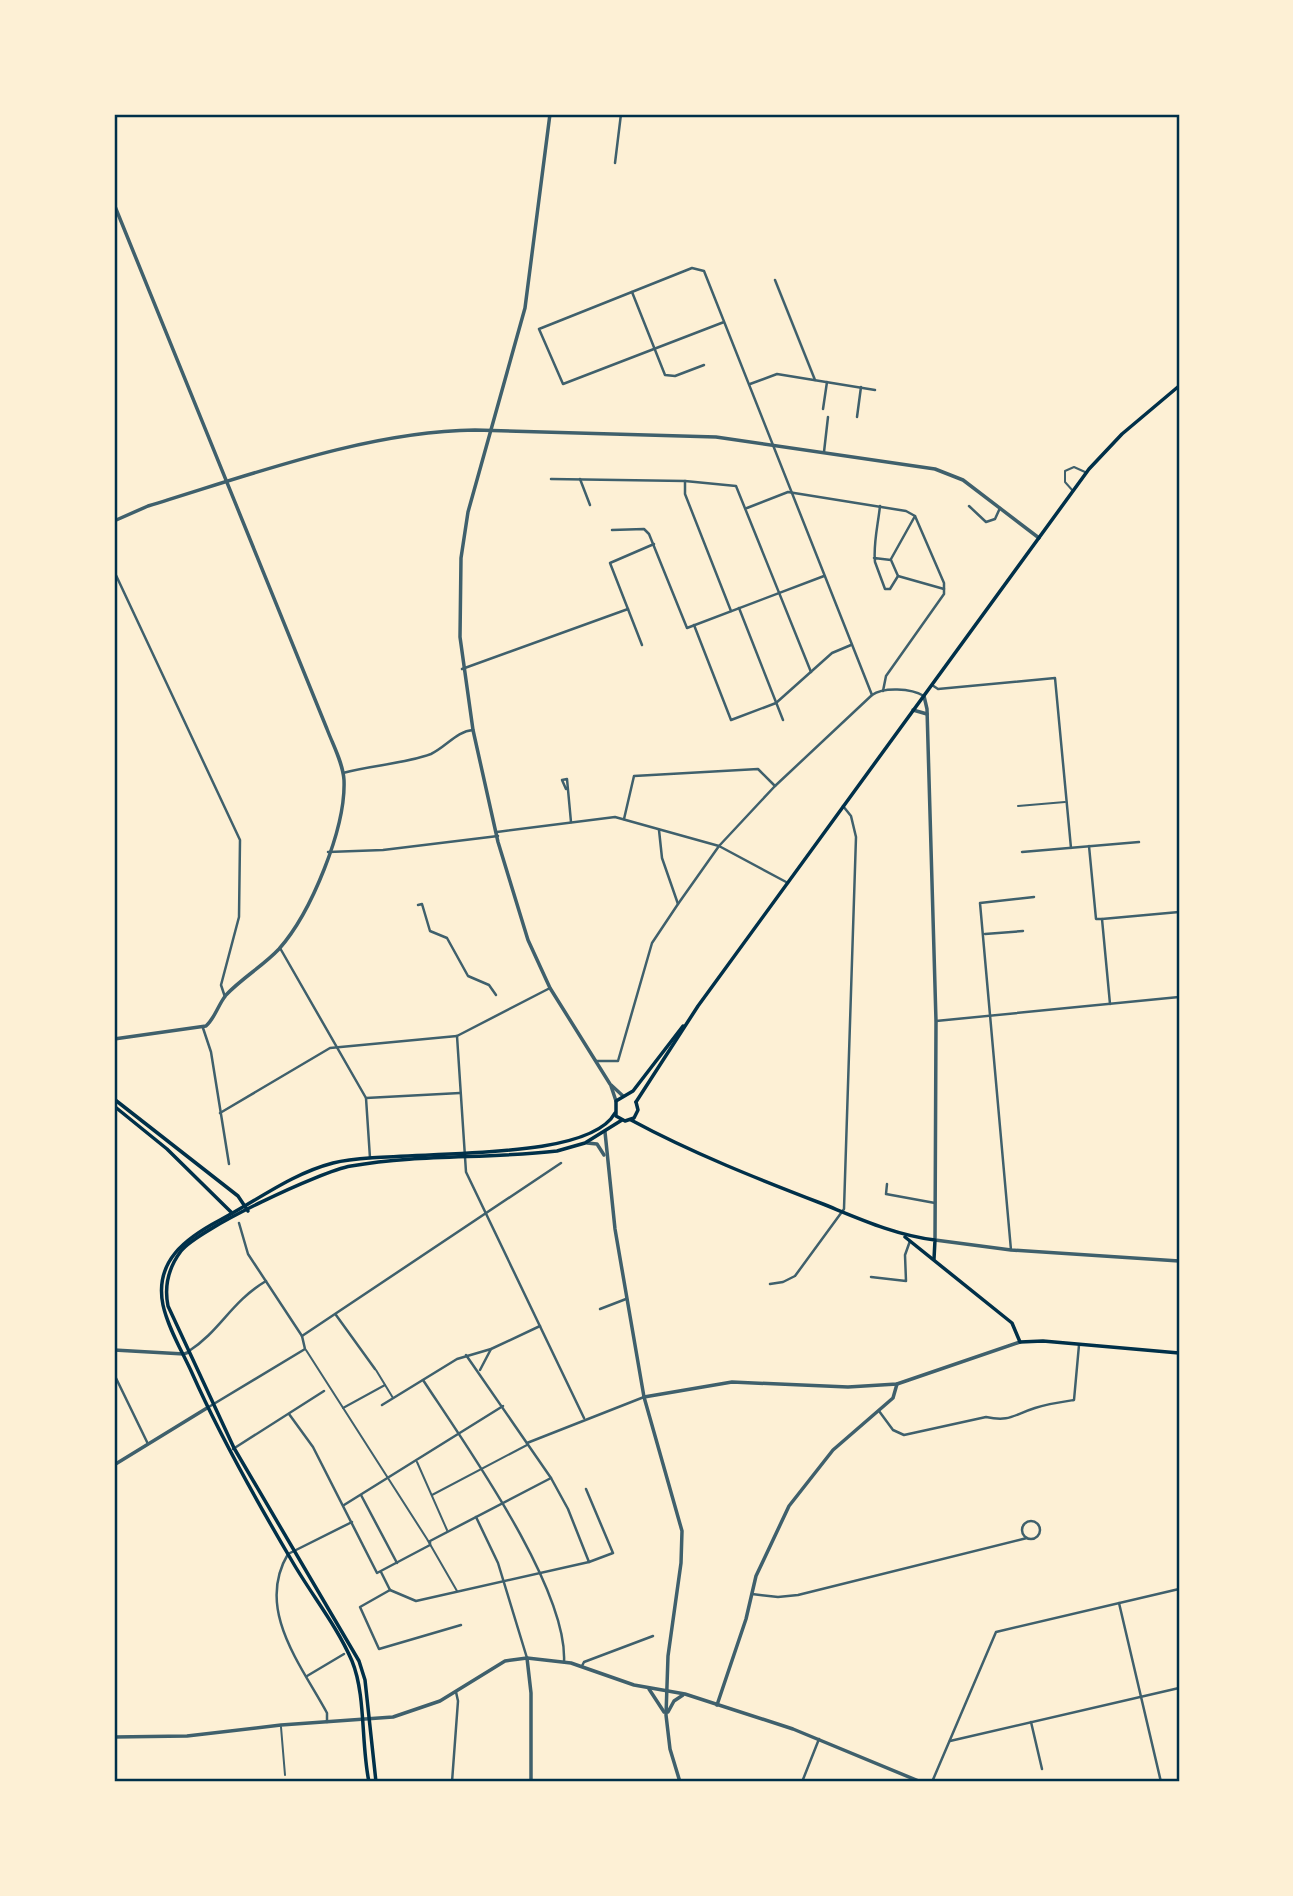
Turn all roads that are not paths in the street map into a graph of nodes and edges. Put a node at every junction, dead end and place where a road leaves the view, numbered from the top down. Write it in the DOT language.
graph roads {
  1 [pos="550,114"];
  2 [pos="621,114"];
  3 [pos="615,163"];
  4 [pos="114,204"];
  5 [pos="775,279"];
  6 [pos="632,292"];
  7 [pos="724,322"];
  8 [pos="654,348"];
  9 [pos="704,365"];
  10 [pos="815,380"];
  11 [pos="827,382"];
  12 [pos="750,384"];
  13 [pos="1179,386"];
  14 [pos="860,387"];
  15 [pos="875,390"];
  16 [pos="823,409"];
  17 [pos="828,417"];
  18 [pos="857,417"];
  19 [pos="490,431"];
  20 [pos="775,445"];
  21 [pos="824,452"];
  22 [pos="1086,473"];
  23 [pos="551,479"];
  24 [pos="580,479"];
  25 [pos="685,481"];
  26 [pos="227,483"];
  27 [pos="1073,491"];
  28 [pos="793,493"];
  29 [pos="590,505"];
  30 [pos="880,506"];
  31 [pos="969,506"];
  32 [pos="747,508"];
  33 [pos="1000,508"];
  34 [pos="915,516"];
  35 [pos="114,521"];
  36 [pos="612,530"];
  37 [pos="1039,538"];
  38 [pos="654,544"];
  39 [pos="874,558"];
  40 [pos="891,560"];
  41 [pos="114,570"];
  42 [pos="824,576"];
  43 [pos="898,576"];
  44 [pos="944,589"];
  45 [pos="779,593"];
  46 [pos="739,608"];
  47 [pos="628,609"];
  48 [pos="730,611"];
  49 [pos="694,625"];
  50 [pos="642,645"];
  51 [pos="851,645"];
  52 [pos="462,669"];
  53 [pos="811,672"];
  54 [pos="932,685"];
  55 [pos="883,691"];
  56 [pos="872,695"];
  57 [pos="924,696"];
  58 [pos="776,703"];
  59 [pos="913,710"];
  60 [pos="927,714"];
  61 [pos="783,720"];
  62 [pos="473,730"];
  63 [pos="343,773"];
  64 [pos="775,786"];
  65 [pos="566,789"];
  66 [pos="1066,802"];
  67 [pos="843,806"];
  68 [pos="1018,806"];
  69 [pos="624,819"];
  70 [pos="571,822"];
  71 [pos="659,830"];
  72 [pos="497,834"];
  73 [pos="1139,842"];
  74 [pos="719,846"];
  75 [pos="1089,846"];
  76 [pos="1070,848"];
  77 [pos="328,852"];
  78 [pos="1022,852"];
  79 [pos="788,883"];
  80 [pos="1034,897"];
  81 [pos="678,904"];
  82 [pos="418,905"];
  83 [pos="1179,912"];
  84 [pos="1102,919"];
  85 [pos="1023,932"];
  86 [pos="983,934"];
  87 [pos="280,948"];
  88 [pos="550,988"];
  89 [pos="496,995"];
  90 [pos="225,997"];
  91 [pos="1179,998"];
  92 [pos="1110,1004"];
  93 [pos="990,1015"];
  94 [pos="936,1021"];
  95 [pos="685,1025"];
  96 [pos="203,1028"];
  97 [pos="457,1036"];
  98 [pos="114,1039"];
  99 [pos="336,1047"];
  100 [pos="596,1061"];
  101 [pos="610,1084"];
  102 [pos="460,1093"];
  103 [pos="625,1096"];
  104 [pos="366,1098"];
  105 [pos="114,1099"];
  106 [pos="616,1101"];
  107 [pos="636,1102"];
  108 [pos="114,1106"];
  109 [pos="220,1112"];
  110 [pos="615,1113"];
  111 [pos="637,1114"];
  112 [pos="622,1120"];
  113 [pos="631,1120"];
  114 [pos="646,1128"];
  115 [pos="605,1132"];
  116 [pos="585,1143"];
  117 [pos="465,1152"];
  118 [pos="370,1158"];
  119 [pos="464,1158"];
  120 [pos="605,1160"];
  121 [pos="561,1163"];
  122 [pos="229,1164"];
  123 [pos="887,1184"];
  124 [pos="936,1203"];
  125 [pos="244,1205"];
  126 [pos="248,1211"];
  127 [pos="842,1212"];
  128 [pos="486,1213"];
  129 [pos="234,1215"];
  130 [pos="239,1223"];
  131 [pos="903,1235"];
  132 [pos="935,1240"];
  133 [pos="910,1241"];
  134 [pos="1011,1250"];
  135 [pos="934,1259"];
  136 [pos="1179,1261"];
  137 [pos="871,1277"];
  138 [pos="266,1281"];
  139 [pos="770,1284"];
  140 [pos="627,1299"];
  141 [pos="600,1309"];
  142 [pos="335,1314"];
  143 [pos="540,1326"];
  144 [pos="302,1336"];
  145 [pos="1020,1342"];
  146 [pos="1079,1344"];
  147 [pos="305,1349"];
  148 [pos="491,1349"];
  149 [pos="189,1352"];
  150 [pos="114,1353"];
  151 [pos="1179,1353"];
  152 [pos="184,1354"];
  153 [pos="466,1355"];
  154 [pos="375,1369"];
  155 [pos="479,1371"];
  156 [pos="114,1374"];
  157 [pos="423,1380"];
  158 [pos="897,1384"];
  159 [pos="385,1385"];
  160 [pos="324,1391"];
  161 [pos="645,1397"];
  162 [pos="394,1398"];
  163 [pos="212,1405"];
  164 [pos="382,1405"];
  165 [pos="503,1406"];
  166 [pos="207,1408"];
  167 [pos="343,1408"];
  168 [pos="879,1411"];
  169 [pos="289,1414"];
  170 [pos="584,1418"];
  171 [pos="458,1433"];
  172 [pos="528,1443"];
  173 [pos="148,1444"];
  174 [pos="234,1448"];
  175 [pos="229,1451"];
  176 [pos="416,1460"];
  177 [pos="114,1465"];
  178 [pos="480,1469"];
  179 [pos="551,1478"];
  180 [pos="387,1479"];
  181 [pos="586,1489"];
  182 [pos="361,1495"];
  183 [pos="432,1495"];
  184 [pos="344,1505"];
  185 [pos="501,1505"];
  186 [pos="476,1517"];
  187 [pos="352,1522"];
  188 [pos="448,1531"];
  189 [pos="1027,1538"];
  190 [pos="430,1545"];
  191 [pos="290,1553"];
  192 [pos="589,1562"];
  193 [pos="397,1563"];
  194 [pos="379,1572"];
  195 [pos="540,1573"];
  196 [pos="504,1581"];
  197 [pos="390,1590"];
  198 [pos="1179,1590"];
  199 [pos="457,1592"];
  200 [pos="752,1594"];
  201 [pos="1119,1603"];
  202 [pos="461,1625"];
  203 [pos="653,1636"];
  204 [pos="344,1654"];
  205 [pos="527,1658"];
  206 [pos="564,1662"];
  207 [pos="582,1666"];
  208 [pos="307,1676"];
  209 [pos="647,1688"];
  210 [pos="1179,1688"];
  211 [pos="667,1691"];
  212 [pos="456,1692"];
  213 [pos="685,1694"];
  214 [pos="1141,1697"];
  215 [pos="718,1705"];
  216 [pos="666,1715"];
  217 [pos="361,1720"];
  218 [pos="368,1720"];
  219 [pos="327,1722"];
  220 [pos="1031,1722"];
  221 [pos="281,1724"];
  222 [pos="114,1737"];
  223 [pos="819,1739"];
  224 [pos="950,1741"];
  225 [pos="1042,1769"];
  226 [pos="285,1774"];
  227 [pos="452,1780"];
  228 [pos="369,1782"];
  229 [pos="376,1782"];
  230 [pos="447,1782"];
  231 [pos="531,1782"];
  232 [pos="680,1782"];
  233 [pos="802,1782"];
  234 [pos="921,1782"];
  235 [pos="932,1782"];
  236 [pos="1161,1782"];
  1 -- 19 [label="street"];
  2 -- 3 [label="street"];
  4 -- 26 [label="street"];
  5 -- 10 [label="street"];
  6 -- 7 [label="street"];
  6 -- 8 [label="street"];
  6 -- 8 [label="street"];
  7 -- 8 [label="street"];
  7 -- 12 [label="street"];
  8 -- 9 [label="street"];
  10 -- 11 [label="street"];
  10 -- 12 [label="street"];
  11 -- 14 [label="street"];
  11 -- 16 [label="street"];
  12 -- 20 [label="street"];
  13 -- 22 [label="main road"];
  14 -- 15 [label="street"];
  14 -- 18 [label="street"];
  17 -- 21 [label="street"];
  19 -- 20 [label="street"];
  19 -- 26 [label="street"];
  19 -- 52 [label="street"];
  20 -- 21 [label="street"];
  20 -- 28 [label="street"];
  21 -- 33 [label="street"];
  22 -- 27 [label="main road"];
  22 -- 27 [label="street"];
  23 -- 24 [label="street"];
  24 -- 25 [label="street"];
  24 -- 29 [label="street"];
  25 -- 32 [label="street"];
  25 -- 48 [label="street"];
  26 -- 35 [label="street"];
  26 -- 63 [label="street"];
  27 -- 37 [label="main road"];
  28 -- 30 [label="street"];
  28 -- 32 [label="street"];
  28 -- 42 [label="street"];
  30 -- 34 [label="street"];
  30 -- 39 [label="street"];
  31 -- 33 [label="street"];
  32 -- 45 [label="street"];
  33 -- 37 [label="street"];
  34 -- 40 [label="street"];
  34 -- 44 [label="street"];
  36 -- 38 [label="street"];
  37 -- 54 [label="main road"];
  38 -- 47 [label="street"];
  38 -- 49 [label="street"];
  39 -- 40 [label="street"];
  39 -- 43 [label="street"];
  40 -- 43 [label="street"];
  41 -- 90 [label="street"];
  42 -- 45 [label="street"];
  42 -- 51 [label="street"];
  43 -- 44 [label="street"];
  44 -- 55 [label="street"];
  45 -- 46 [label="street"];
  45 -- 53 [label="street"];
  46 -- 48 [label="street"];
  46 -- 58 [label="street"];
  47 -- 50 [label="street"];
  47 -- 52 [label="street"];
  48 -- 49 [label="street"];
  49 -- 58 [label="street"];
  51 -- 53 [label="street"];
  51 -- 56 [label="street"];
  52 -- 62 [label="street"];
  53 -- 58 [label="street"];
  54 -- 57 [label="main road"];
  54 -- 66 [label="street"];
  55 -- 56 [label="street"];
  55 -- 57 [label="street"];
  56 -- 64 [label="street"];
  57 -- 59 [label="main road"];
  57 -- 60 [label="street"];
  58 -- 61 [label="street"];
  59 -- 60 [label="street"];
  59 -- 67 [label="main road"];
  60 -- 94 [label="street"];
  62 -- 63 [label="street"];
  62 -- 72 [label="street"];
  63 -- 77 [label="street"];
  64 -- 69 [label="street"];
  64 -- 74 [label="street"];
  65 -- 70 [label="street"];
  66 -- 68 [label="street"];
  66 -- 76 [label="street"];
  67 -- 79 [label="main road"];
  67 -- 127 [label="street"];
  69 -- 70 [label="street"];
  69 -- 71 [label="street"];
  70 -- 72 [label="street"];
  71 -- 74 [label="street"];
  71 -- 81 [label="street"];
  72 -- 77 [label="street"];
  72 -- 88 [label="street"];
  73 -- 75 [label="street"];
  74 -- 79 [label="street"];
  74 -- 81 [label="street"];
  75 -- 76 [label="street"];
  75 -- 84 [label="street"];
  76 -- 78 [label="street"];
  77 -- 87 [label="street"];
  79 -- 95 [label="main road"];
  80 -- 86 [label="street"];
  81 -- 100 [label="street"];
  82 -- 89 [label="street"];
  83 -- 84 [label="street"];
  84 -- 92 [label="street"];
  85 -- 86 [label="street"];
  86 -- 93 [label="street"];
  87 -- 90 [label="street"];
  87 -- 99 [label="street"];
  88 -- 97 [label="street"];
  88 -- 100 [label="street"];
  90 -- 96 [label="street"];
  91 -- 92 [label="street"];
  92 -- 93 [label="street"];
  93 -- 94 [label="street"];
  93 -- 134 [label="street"];
  94 -- 124 [label="street"];
  95 -- 103 [label="main road"];
  95 -- 107 [label="main road"];
  96 -- 98 [label="street"];
  96 -- 109 [label="street"];
  97 -- 99 [label="street"];
  97 -- 102 [label="street"];
  99 -- 104 [label="street"];
  99 -- 109 [label="street"];
  100 -- 101 [label="street"];
  101 -- 103 [label="street"];
  101 -- 106 [label="street"];
  102 -- 104 [label="street"];
  102 -- 117 [label="street"];
  103 -- 106 [label="main road"];
  103 -- 107 [label="main road"];
  104 -- 118 [label="street"];
  105 -- 125 [label="main road"];
  106 -- 110 [label="main road"];
  107 -- 111 [label="main road"];
  108 -- 129 [label="main road"];
  109 -- 122 [label="street"];
  110 -- 112 [label="main road"];
  110 -- 117 [label="main road"];
  111 -- 113 [label="main road"];
  111 -- 114 [label="main road"];
  112 -- 113 [label="main road"];
  112 -- 115 [label="main road"];
  113 -- 114 [label="main road"];
  114 -- 127 [label="main road"];
  115 -- 116 [label="main road"];
  115 -- 120 [label="street"];
  116 -- 119 [label="main road"];
  116 -- 120 [label="street"];
  117 -- 118 [label="main road"];
  117 -- 119 [label="street"];
  118 -- 125 [label="main road"];
  119 -- 126 [label="main road"];
  119 -- 128 [label="street"];
  120 -- 140 [label="street"];
  121 -- 128 [label="street"];
  123 -- 124 [label="street"];
  124 -- 132 [label="street"];
  125 -- 126 [label="main road"];
  125 -- 129 [label="main road"];
  126 -- 129 [label="main road"];
  127 -- 131 [label="main road"];
  127 -- 139 [label="street"];
  128 -- 142 [label="street"];
  128 -- 143 [label="street"];
  129 -- 149 [label="main road"];
  129 -- 152 [label="main road"];
  130 -- 138 [label="street"];
  131 -- 132 [label="main road"];
  131 -- 133 [label="main road"];
  132 -- 134 [label="street"];
  132 -- 135 [label="main road"];
  133 -- 135 [label="main road"];
  133 -- 137 [label="street"];
  134 -- 136 [label="street"];
  135 -- 145 [label="main road"];
  138 -- 144 [label="street"];
  138 -- 149 [label="street"];
  140 -- 141 [label="street"];
  140 -- 161 [label="street"];
  142 -- 144 [label="street"];
  142 -- 154 [label="street"];
  143 -- 148 [label="street"];
  143 -- 170 [label="street"];
  144 -- 147 [label="street"];
  145 -- 146 [label="main road"];
  145 -- 158 [label="street"];
  146 -- 151 [label="main road"];
  146 -- 168 [label="street"];
  147 -- 163 [label="street"];
  147 -- 167 [label="street"];
  148 -- 153 [label="street"];
  148 -- 155 [label="street"];
  149 -- 152 [label="street"];
  149 -- 163 [label="main road"];
  150 -- 152 [label="street"];
  152 -- 166 [label="main road"];
  153 -- 155 [label="street"];
  153 -- 157 [label="street"];
  154 -- 159 [label="street"];
  155 -- 165 [label="street"];
  156 -- 173 [label="street"];
  157 -- 162 [label="street"];
  157 -- 171 [label="street"];
  158 -- 161 [label="street"];
  158 -- 168 [label="street"];
  159 -- 162 [label="street"];
  159 -- 167 [label="street"];
  160 -- 169 [label="street"];
  161 -- 170 [label="street"];
  161 -- 211 [label="street"];
  162 -- 164 [label="street"];
  163 -- 166 [label="street"];
  163 -- 174 [label="main road"];
  165 -- 171 [label="street"];
  165 -- 172 [label="street"];
  166 -- 173 [label="street"];
  166 -- 175 [label="main road"];
  167 -- 180 [label="street"];
  168 -- 200 [label="street"];
  169 -- 174 [label="street"];
  169 -- 184 [label="street"];
  170 -- 172 [label="street"];
  171 -- 176 [label="street"];
  171 -- 178 [label="street"];
  172 -- 178 [label="street"];
  172 -- 179 [label="street"];
  173 -- 177 [label="street"];
  174 -- 175 [label="street"];
  174 -- 191 [label="main road"];
  175 -- 191 [label="main road"];
  176 -- 180 [label="street"];
  176 -- 183 [label="street"];
  178 -- 183 [label="street"];
  178 -- 185 [label="street"];
  179 -- 185 [label="street"];
  179 -- 192 [label="street"];
  180 -- 182 [label="street"];
  180 -- 190 [label="street"];
  181 -- 192 [label="street"];
  182 -- 184 [label="street"];
  182 -- 193 [label="street"];
  183 -- 188 [label="street"];
  184 -- 187 [label="street"];
  185 -- 186 [label="street"];
  185 -- 195 [label="street"];
  186 -- 188 [label="street"];
  186 -- 196 [label="street"];
  187 -- 191 [label="street"];
  187 -- 194 [label="street"];
  188 -- 190 [label="street"];
  189 -- 189 [label="street"];
  189 -- 200 [label="street"];
  190 -- 193 [label="street"];
  190 -- 199 [label="street"];
  191 -- 208 [label="street"];
  191 -- 217 [label="main road"];
  191 -- 218 [label="main road"];
  192 -- 195 [label="street"];
  193 -- 194 [label="street"];
  194 -- 197 [label="street"];
  195 -- 196 [label="street"];
  195 -- 206 [label="street"];
  196 -- 199 [label="street"];
  196 -- 205 [label="street"];
  197 -- 199 [label="street"];
  197 -- 202 [label="street"];
  198 -- 201 [label="street"];
  200 -- 215 [label="street"];
  201 -- 214 [label="street"];
  201 -- 224 [label="street"];
  203 -- 207 [label="street"];
  204 -- 208 [label="street"];
  205 -- 206 [label="street"];
  205 -- 212 [label="street"];
  205 -- 231 [label="street"];
  206 -- 207 [label="street"];
  207 -- 209 [label="street"];
  208 -- 219 [label="street"];
  209 -- 211 [label="street"];
  209 -- 216 [label="street"];
  210 -- 214 [label="street"];
  211 -- 213 [label="street"];
  211 -- 216 [label="street"];
  212 -- 218 [label="street"];
  212 -- 227 [label="street"];
  213 -- 215 [label="street"];
  213 -- 216 [label="street"];
  214 -- 220 [label="street"];
  214 -- 236 [label="street"];
  215 -- 223 [label="street"];
  216 -- 232 [label="street"];
  217 -- 218 [label="street"];
  217 -- 219 [label="street"];
  217 -- 228 [label="main road"];
  218 -- 229 [label="main road"];
  219 -- 221 [label="street"];
  220 -- 224 [label="street"];
  220 -- 225 [label="street"];
  221 -- 222 [label="street"];
  221 -- 226 [label="street"];
  223 -- 233 [label="street"];
  223 -- 234 [label="street"];
  224 -- 235 [label="street"];
  227 -- 230 [label="street"];
}
